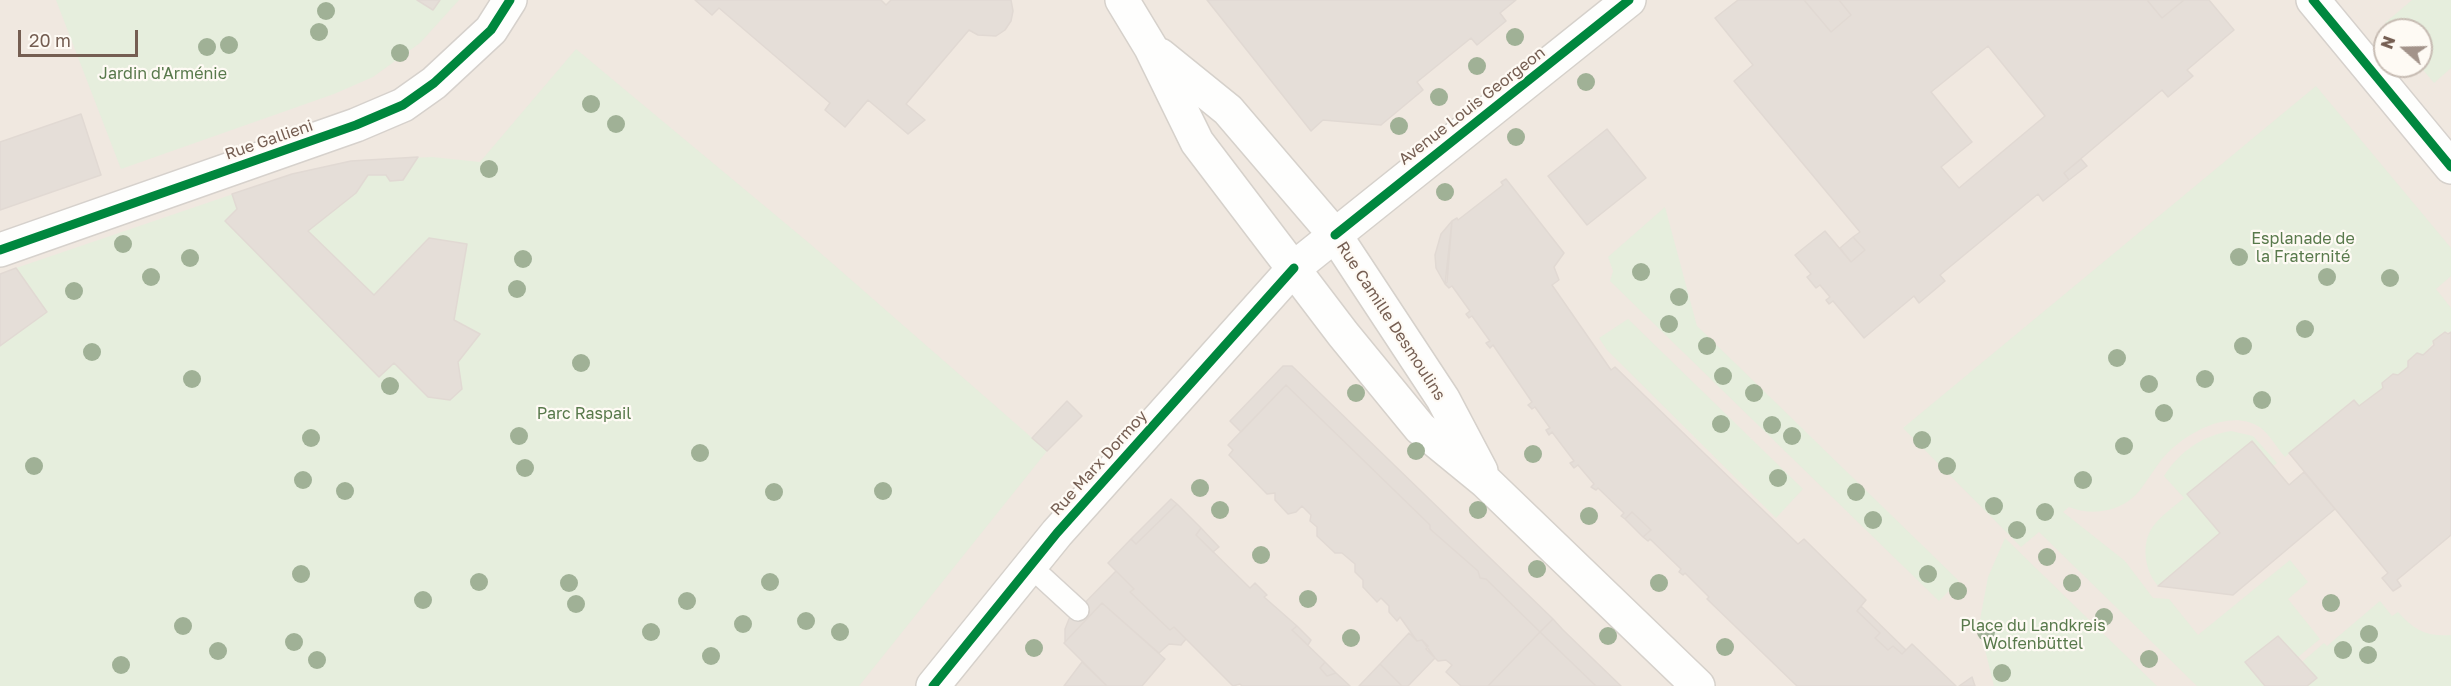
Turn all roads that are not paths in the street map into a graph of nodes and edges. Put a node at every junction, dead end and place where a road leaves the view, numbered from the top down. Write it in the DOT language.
graph roads {
  1 [pos="510,0"];
  2 [pos="1122,0"];
  3 [pos="2313,0"];
  4 [pos="1620,3"];
  5 [pos="1151,48"];
  6 [pos="2451,167"];
  7 [pos="1335,235"];
  8 [pos="0,250"];
  9 [pos="1294,268"];
  10 [pos="1486,482"];
  11 [pos="1030,566"];
  12 [pos="1078,610"];
  13 [pos="933,686"];
  14 [pos="1698,686"];
  1 -- 8 [label="main road, Rue Gallieni"];
  2 -- 5 [label="main road, Rue Camille Desmoulins"];
  3 -- 6 [label="main road"];
  4 -- 7 [label="main road, Avenue Louis Georgeon"];
  5 -- 7 [label="main road, Rue Camille Desmoulins"];
  5 -- 9 [label="main road, Rue Camille Desmoulins"];
  7 -- 9 [label="main road, Avenue Louis Georgeon"];
  7 -- 10 [label="main road, Rue Camille Desmoulins"];
  9 -- 10 [label="main road, Rue Camille Desmoulins"];
  9 -- 11 [label="main road, Rue Marx Dormoy"];
  10 -- 14 [label="main road, Rue Camille Desmoulins"];
  11 -- 12 [label="lane"];
  11 -- 13 [label="main road, Rue Marx Dormoy"];
}
